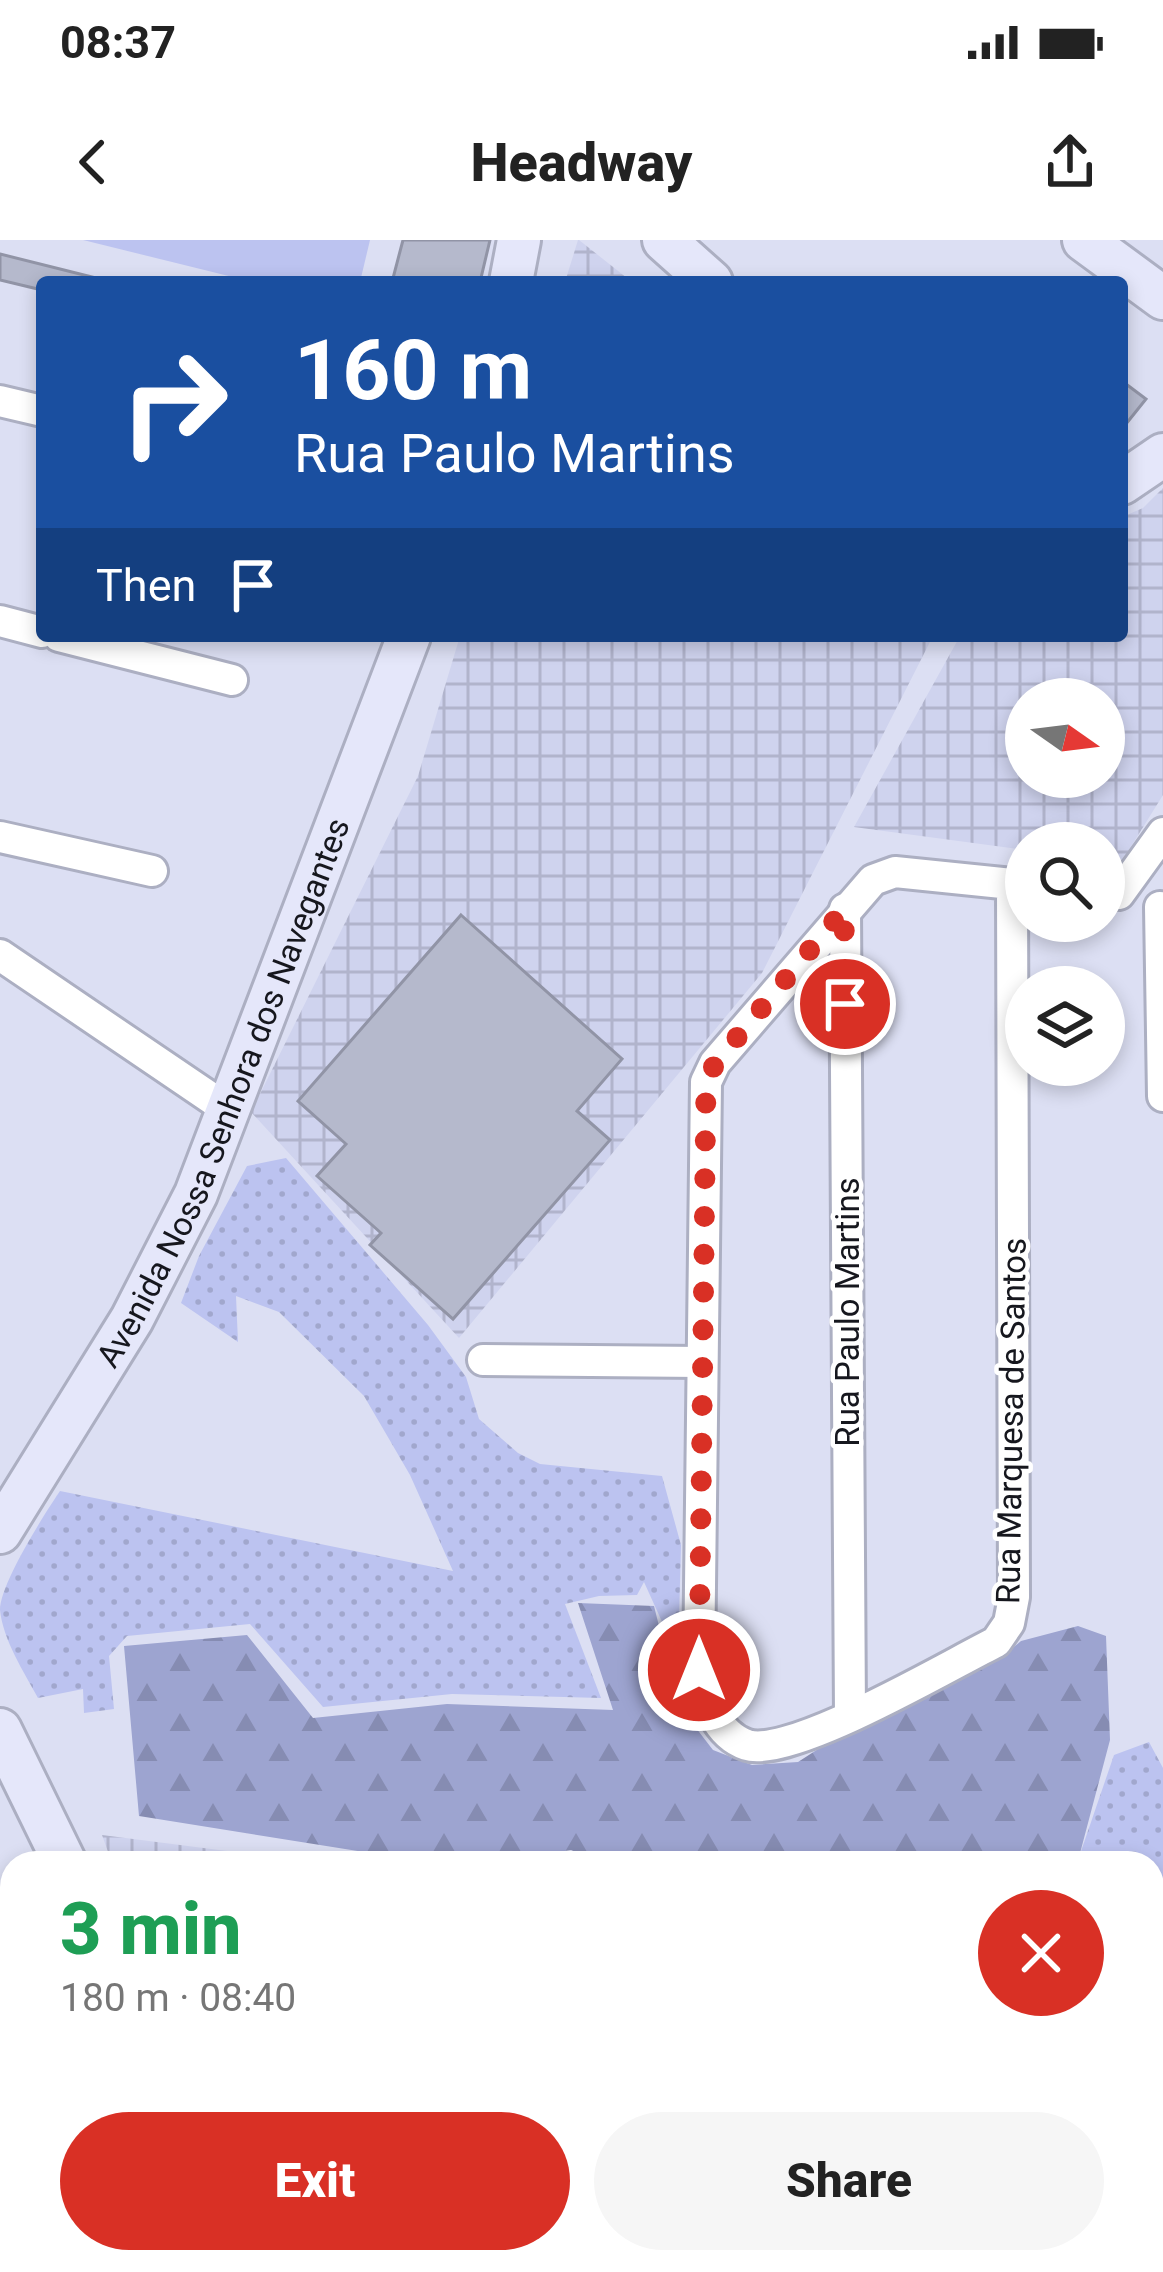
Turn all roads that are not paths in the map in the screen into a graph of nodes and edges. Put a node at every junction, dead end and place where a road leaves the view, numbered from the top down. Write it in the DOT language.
graph roads {
  1 [pos="520,240"];
  2 [pos="664,240"];
  3 [pos="1084,240"];
  4 [pos="512,276"];
  5 [pos="704,276"];
  6 [pos="1163,298"];
  7 [pos="0,401"];
  8 [pos="36,410"];
  9 [pos="1163,455"];
  10 [pos="1128,479"];
  11 [pos="0,621"];
  12 [pos="36,630"];
  13 [pos="83,642"];
  14 [pos="407,642"];
  15 [pos="232,680"];
  16 [pos="1163,833"];
  17 [pos="0,837"];
  18 [pos="152,871"];
  19 [pos="1125,878"];
  20 [pos="1005,883"];
  21 [pos="1125,898"];
  22 [pos="1162,908"];
  23 [pos="844,909"];
  24 [pos="1019,942"];
  25 [pos="0,955"];
  26 [pos="1162,1067"];
  27 [pos="1163,1096"];
  28 [pos="227,1109"];
  29 [pos="483,1360"];
  30 [pos="701,1362"];
  31 [pos="2,1527"];
  32 [pos="850,1716"];
  33 [pos="0,1730"];
  34 [pos="20,1802"];
  35 [pos="56,1851"];
  1 -- 4 [label="main road"];
  2 -- 5 [label="main road"];
  3 -- 6 [label="main road"];
  7 -- 8 [label="street"];
  9 -- 10 [label="main road"];
  11 -- 12 [label="street"];
  13 -- 15 [label="street"];
  14 -- 28 [label="main road, Avenida Nossa Senhora dos Navegantes"];
  16 -- 19 [label="street"];
  17 -- 18 [label="street"];
  20 -- 23 [label="street, Rua Marquesa de Santos"];
  21 -- 22 [label="street"];
  22 -- 26 [label="street"];
  23 -- 30 [label="street, Rua Marquesa de Santos"];
  23 -- 32 [label="street, Rua Paulo Martins"];
  24 -- 32 [label="street, Rua Marquesa de Santos"];
  25 -- 28 [label="street"];
  26 -- 27 [label="street"];
  28 -- 31 [label="main road, Avenida Nossa Senhora dos Navegantes"];
  29 -- 30 [label="street"];
  30 -- 32 [label="street, Rua Marquesa de Santos"];
  33 -- 34 [label="main road"];
  34 -- 35 [label="main road"];
}
